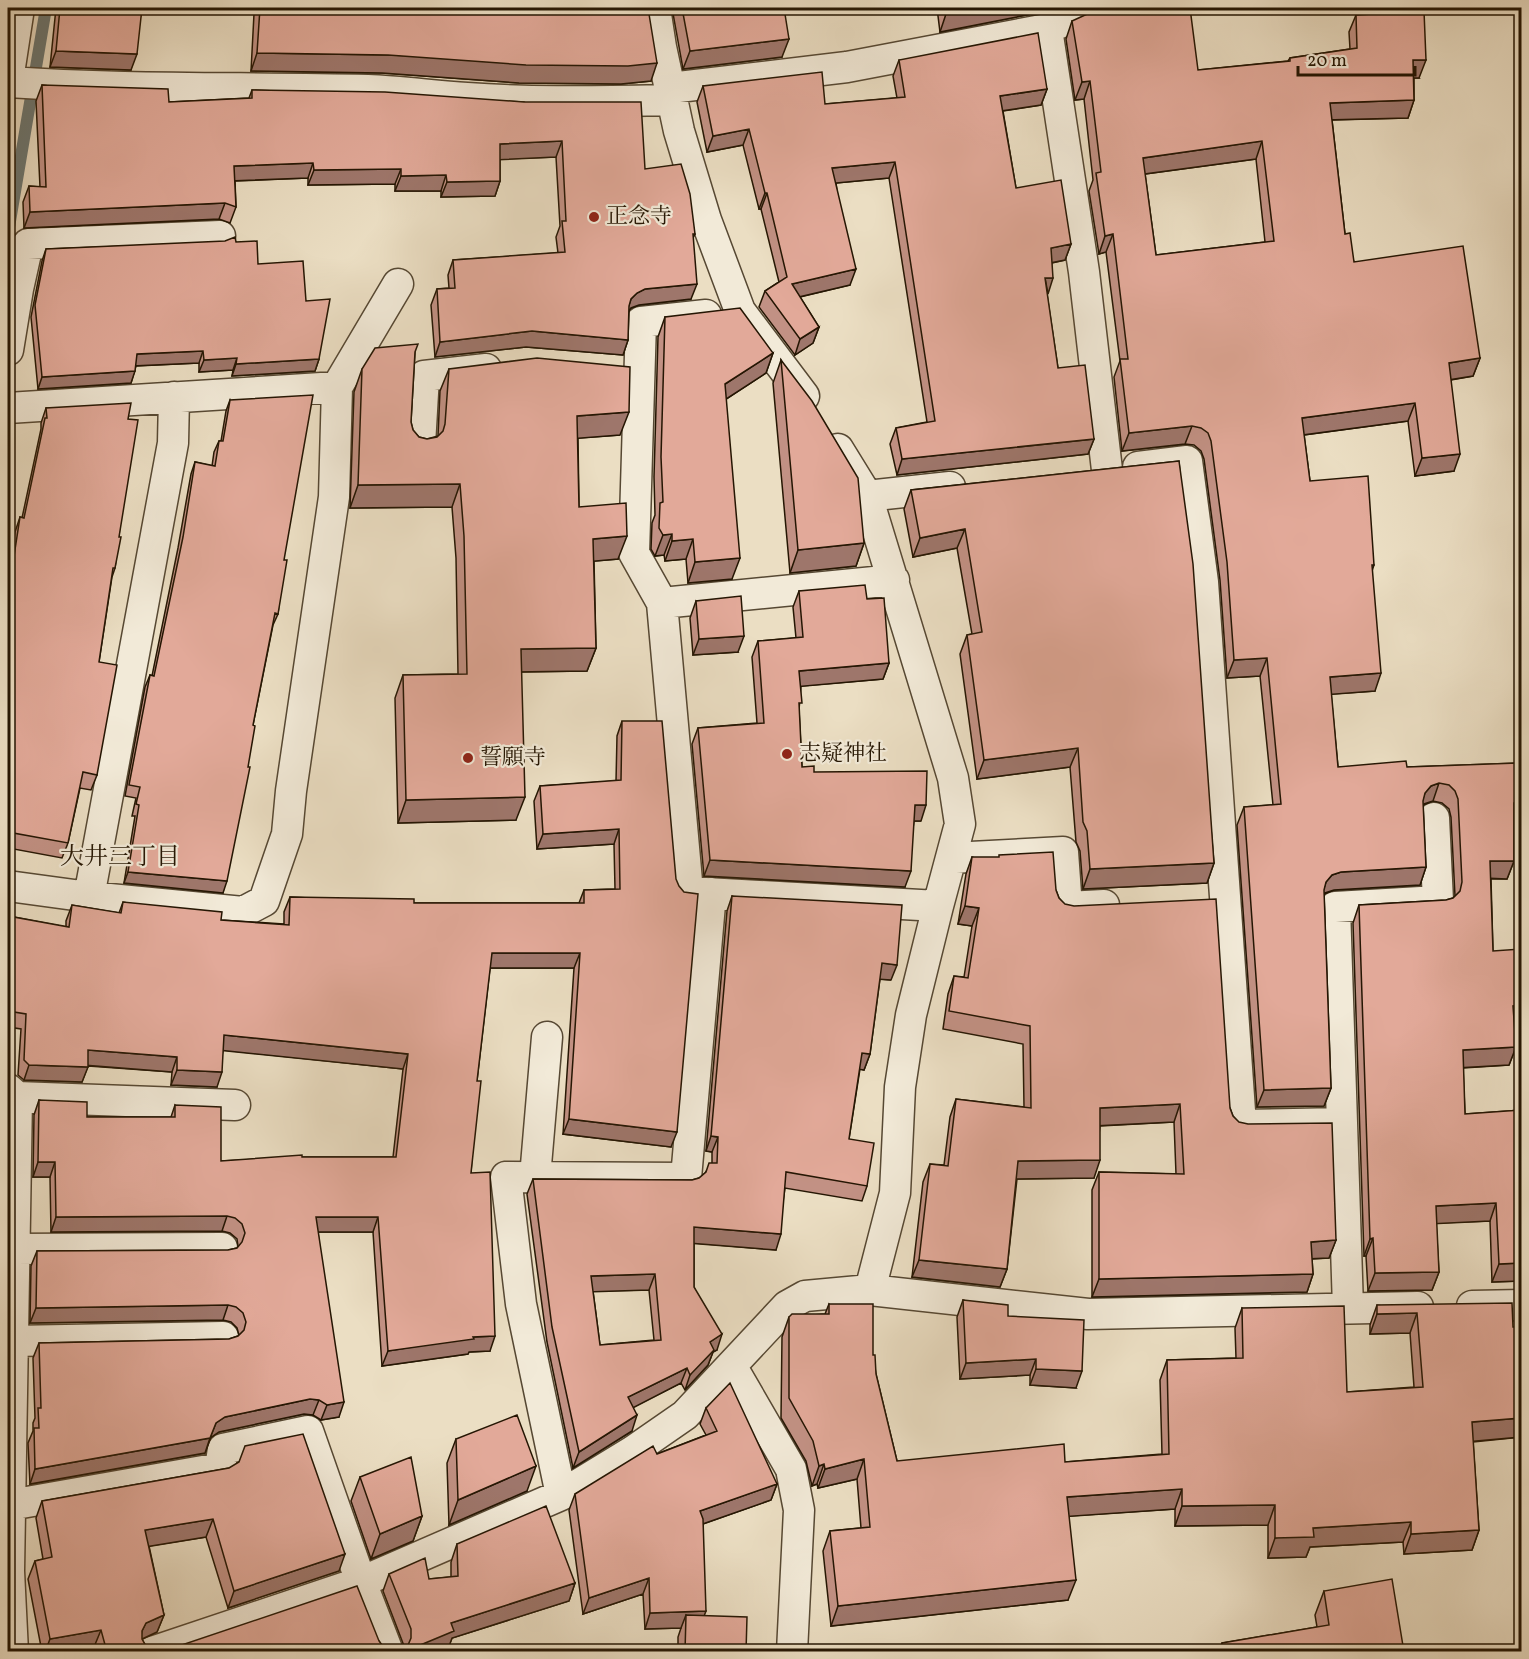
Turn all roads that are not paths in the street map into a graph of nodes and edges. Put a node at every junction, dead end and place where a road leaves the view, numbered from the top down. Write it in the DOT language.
graph roads {
  1 [pos="19,8"];
  2 [pos="655,8"];
  3 [pos="1122,8"];
  4 [pos="1047,29"];
  5 [pos="19,82"];
  6 [pos="671,94"];
  7 [pos="220,236"];
  8 [pos="398,284"];
  9 [pos="13,288"];
  10 [pos="740,311"];
  11 [pos="8,350"];
  12 [pos="517,366"];
  13 [pos="337,387"];
  14 [pos="174,397"];
  15 [pos="8,408"];
  16 [pos="420,445"];
  17 [pos="981,484"];
  18 [pos="867,496"];
  19 [pos="894,580"];
  20 [pos="662,603"];
  21 [pos="1434,818"];
  22 [pos="951,858"];
  23 [pos="8,886"];
  24 [pos="711,893"];
  25 [pos="89,897"];
  26 [pos="1135,904"];
  27 [pos="938,906"];
  28 [pos="547,1037"];
  29 [pos="12,1093"];
  30 [pos="235,1105"];
  31 [pos="1342,1123"];
  32 [pos="535,1177"];
  33 [pos="222,1248"];
  34 [pos="14,1250"];
  35 [pos="870,1290"];
  36 [pos="1521,1305"];
  37 [pos="1348,1308"];
  38 [pos="223,1337"];
  39 [pos="13,1341"];
  40 [pos="732,1367"];
  41 [pos="561,1495"];
  42 [pos="10,1505"];
  43 [pos="361,1582"];
  44 [pos="12,1652"];
  45 [pos="152,1652"];
  46 [pos="388,1652"];
  47 [pos="792,1652"];
  1 -- 5 [label="street"];
  2 -- 6 [label="street"];
  3 -- 4 [label="street"];
  4 -- 6 [label="street"];
  4 -- 31 [label="street"];
  5 -- 6 [label="street"];
  6 -- 10 [label="street"];
  7 -- 9 [label="street"];
  8 -- 13 [label="street"];
  9 -- 11 [label="street"];
  10 -- 18 [label="street"];
  10 -- 20 [label="street"];
  12 -- 16 [label="street"];
  13 -- 14 [label="street"];
  13 -- 25 [label="street"];
  14 -- 15 [label="street"];
  14 -- 25 [label="street"];
  17 -- 18 [label="street"];
  18 -- 19 [label="street"];
  19 -- 20 [label="street"];
  19 -- 22 [label="street"];
  20 -- 24 [label="street"];
  21 -- 31 [label="street"];
  22 -- 26 [label="street"];
  22 -- 27 [label="street"];
  23 -- 25 [label="street"];
  24 -- 27 [label="street"];
  24 -- 32 [label="street"];
  27 -- 35 [label="street"];
  28 -- 32 [label="street"];
  29 -- 30 [label="street"];
  29 -- 34 [label="street"];
  31 -- 37 [label="street"];
  32 -- 41 [label="street"];
  33 -- 34 [label="street"];
  34 -- 39 [label="street"];
  35 -- 37 [label="street"];
  35 -- 40 [label="street"];
  36 -- 37 [label="street"];
  38 -- 39 [label="street"];
  39 -- 42 [label="street"];
  40 -- 41 [label="street"];
  40 -- 47 [label="street"];
  41 -- 43 [label="street"];
  42 -- 43 [label="street"];
  42 -- 44 [label="street"];
  43 -- 45 [label="street"];
  43 -- 46 [label="street"];
}
